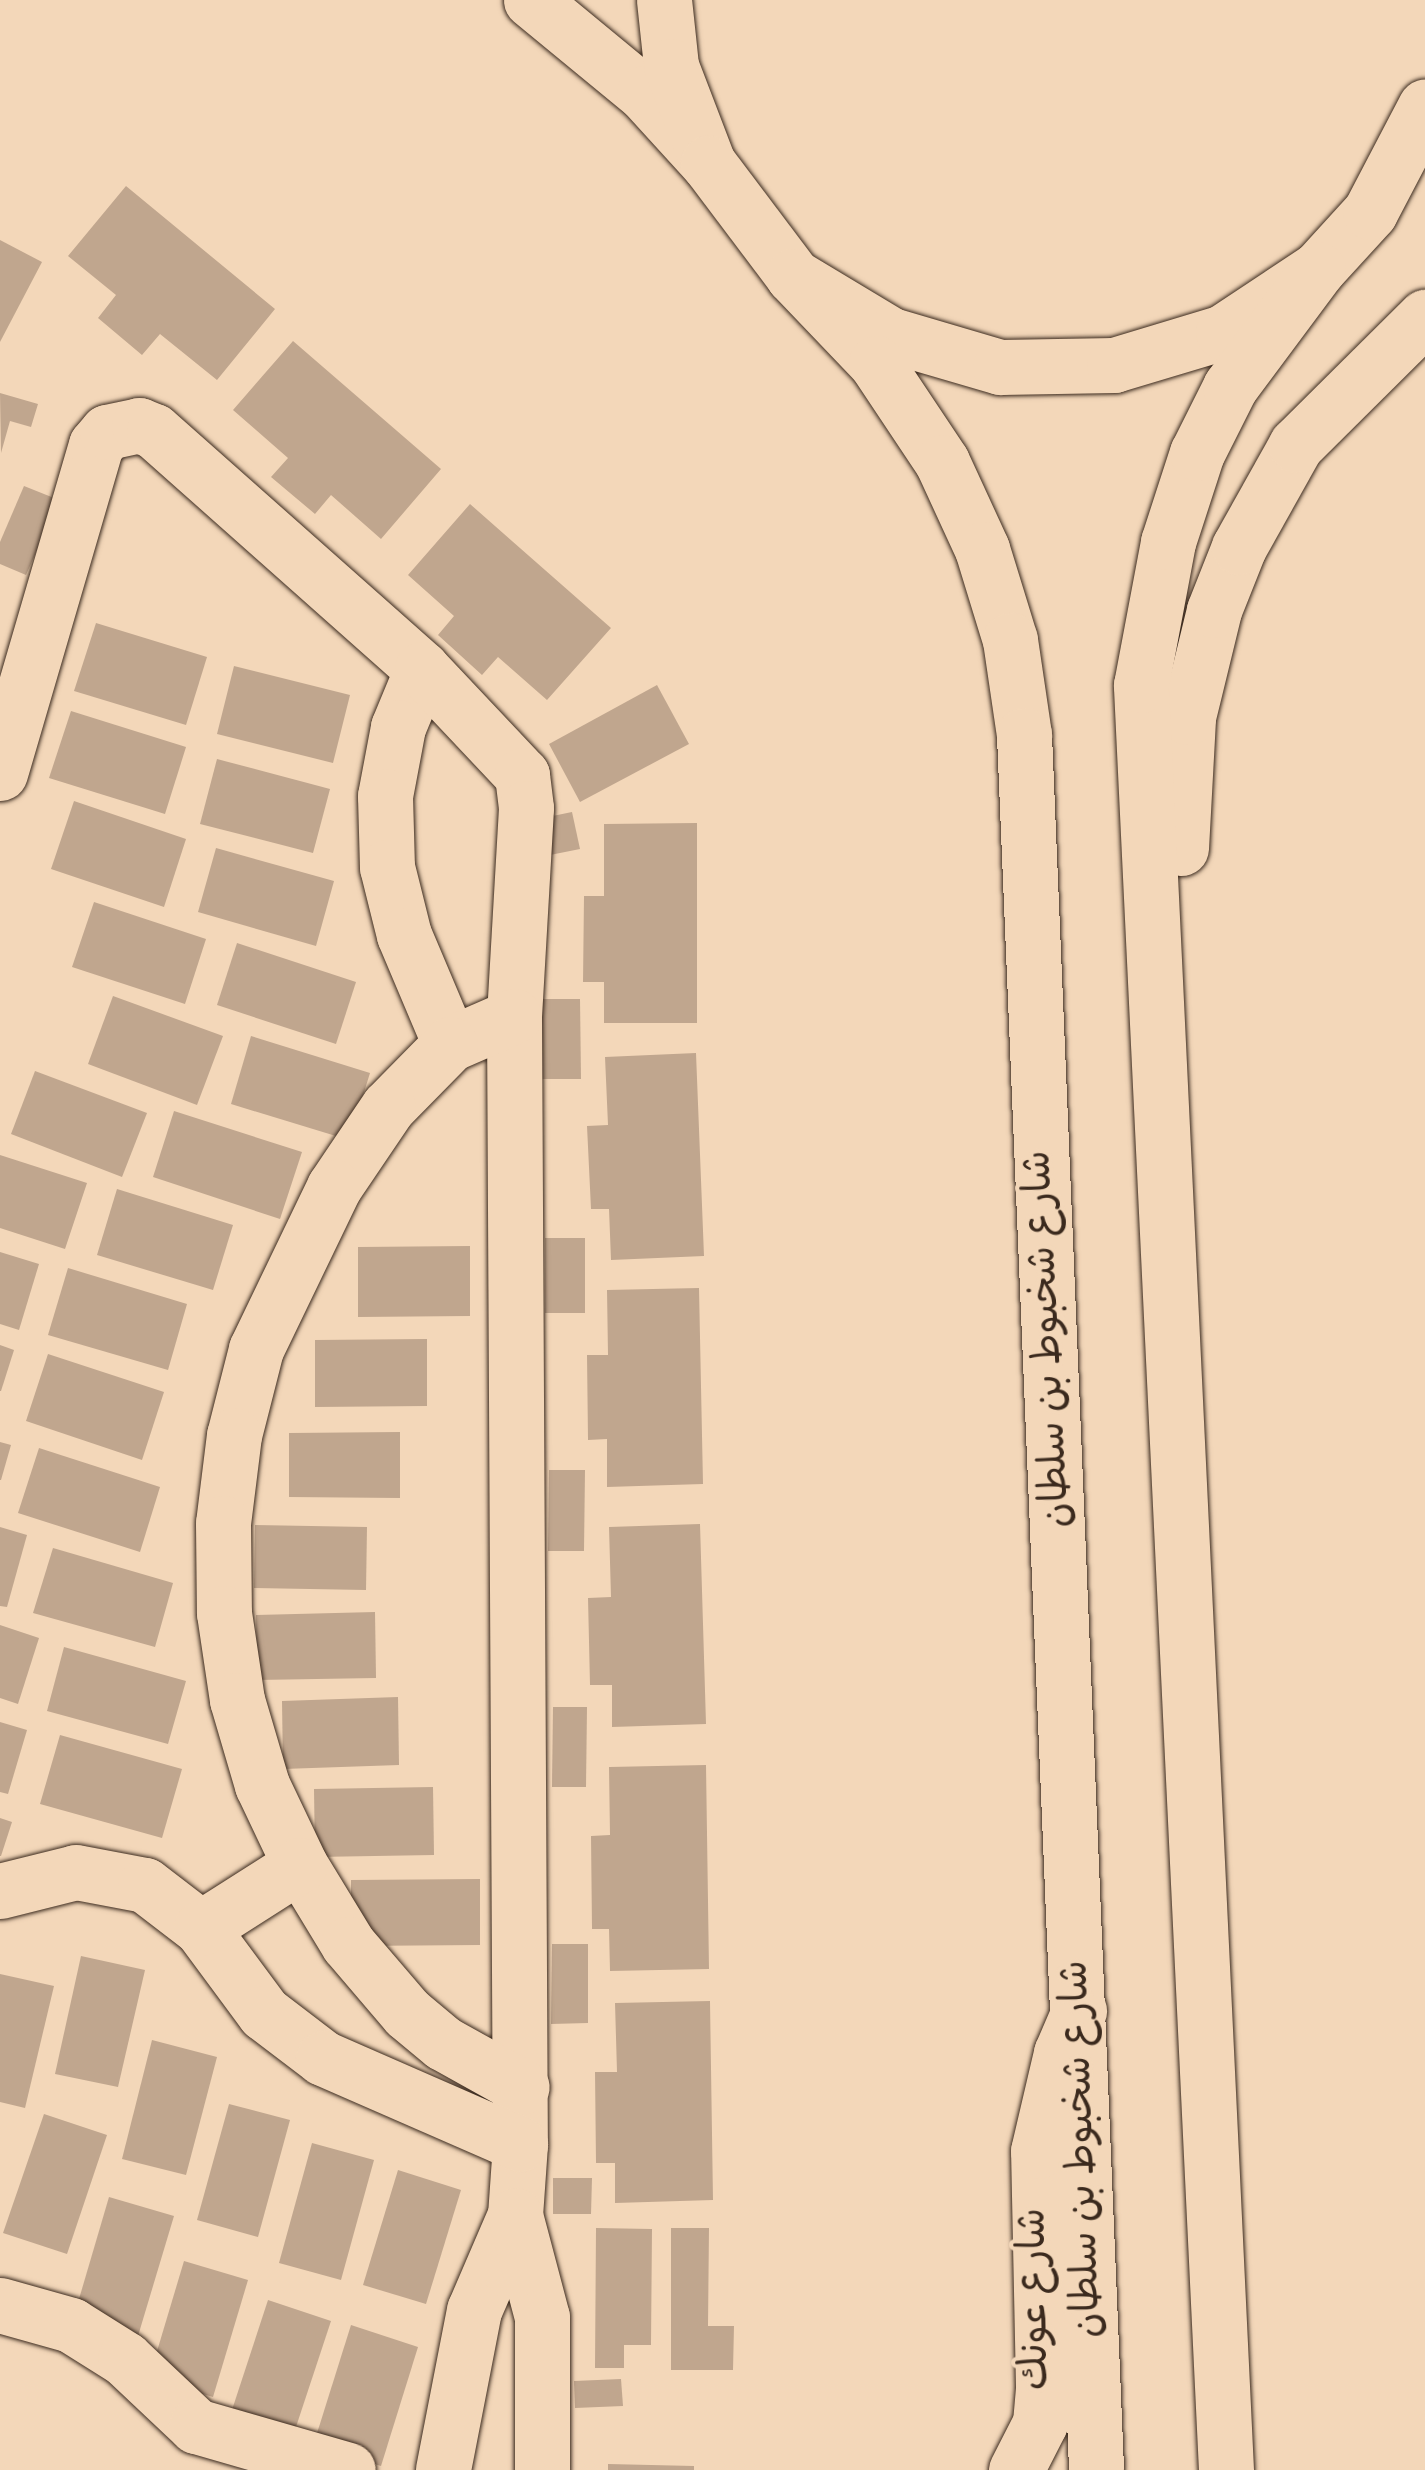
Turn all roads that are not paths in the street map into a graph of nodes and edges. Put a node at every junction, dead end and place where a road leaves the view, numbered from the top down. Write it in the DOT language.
graph roads {
  1 [pos="531,0"];
  2 [pos="664,0"];
  3 [pos="1425,106"];
  4 [pos="708,164"];
  5 [pos="1425,184"];
  6 [pos="1370,212"];
  7 [pos="1318,269"];
  8 [pos="793,276"];
  9 [pos="1425,317"];
  10 [pos="422,669"];
  11 [pos="0,773"];
  12 [pos="514,1016"];
  13 [pos="450,1044"];
  14 [pos="1184,1564"];
  15 [pos="300,1865"];
  16 [pos="0,1892"];
  17 [pos="201,1928"];
  18 [pos="1080,2008"];
  19 [pos="522,2087"];
  20 [pos="520,2144"];
  21 [pos="515,2215"];
  22 [pos="0,2305"];
  23 [pos="348,2470"];
  24 [pos="442,2470"];
  25 [pos="542,2470"];
  26 [pos="1016,2470"];
  27 [pos="1096,2470"];
  28 [pos="1226,2470"];
  1 -- 4 [label="main road"];
  2 -- 4 [label="main road"];
  3 -- 6 [label="main road"];
  4 -- 8 [label="main road, شارع شخبوط بن سلطان"];
  5 -- 6 [label="main road"];
  6 -- 7 [label="main road"];
  7 -- 8 [label="main road"];
  7 -- 14 [label="main road"];
  8 -- 18 [label="main road, شارع شخبوط بن سلطان"];
  9 -- 14 [label="main road"];
  10 -- 11 [label="main road"];
  10 -- 12 [label="main road"];
  10 -- 13 [label="main road"];
  12 -- 13 [label="main road"];
  12 -- 19 [label="main road"];
  13 -- 15 [label="main road"];
  14 -- 28 [label="main road"];
  15 -- 17 [label="main road"];
  15 -- 19 [label="main road"];
  16 -- 17 [label="main road"];
  17 -- 20 [label="main road"];
  18 -- 26 [label="main road, شارع عونك"];
  18 -- 27 [label="main road, شارع شخبوط بن سلطان"];
  19 -- 20 [label="main road"];
  20 -- 21 [label="main road"];
  21 -- 24 [label="main road"];
  21 -- 25 [label="main road"];
  22 -- 23 [label="main road"];
}
